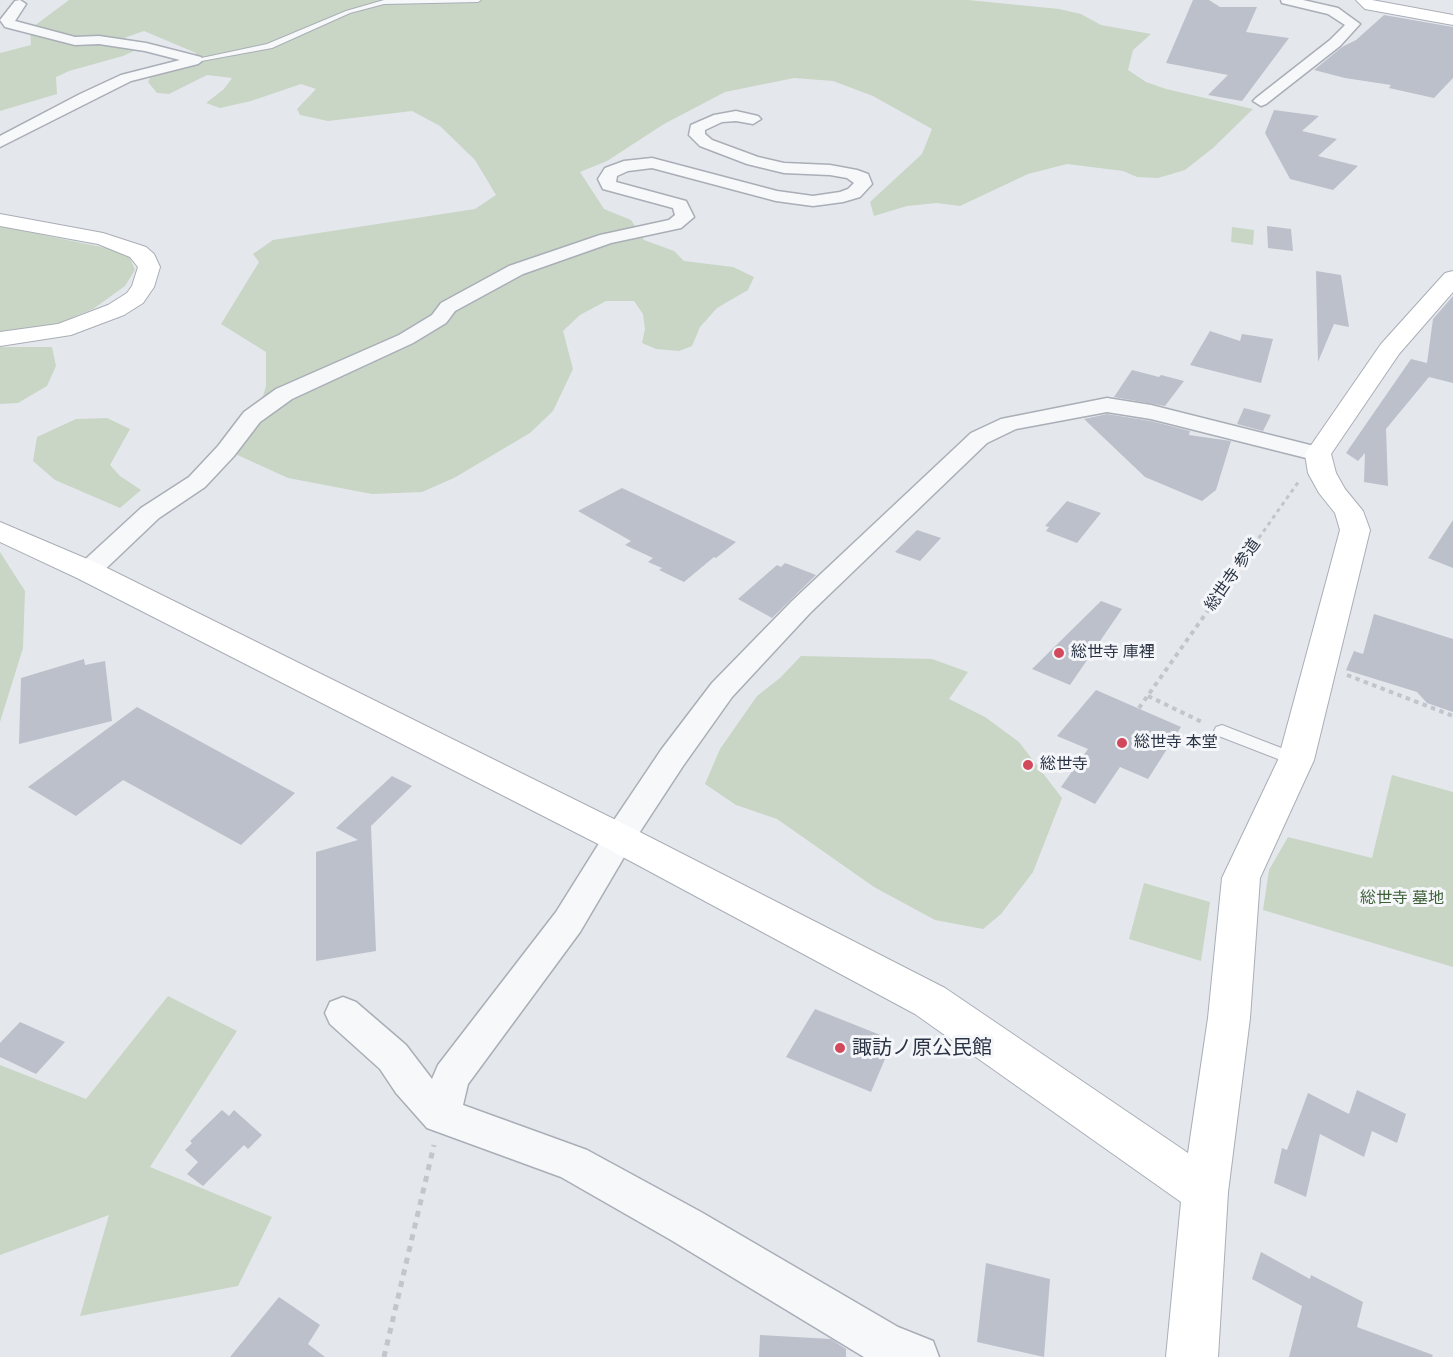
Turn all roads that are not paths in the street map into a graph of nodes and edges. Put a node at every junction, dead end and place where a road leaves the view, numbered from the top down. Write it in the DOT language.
graph roads {
  1 [pos="478,0"];
  2 [pos="1287,0"];
  3 [pos="1366,3"];
  4 [pos="20,4"];
  5 [pos="1333,11"];
  6 [pos="1453,20"];
  7 [pos="196,60"];
  8 [pos="1261,101"];
  9 [pos="753,118"];
  10 [pos="0,142"];
  11 [pos="0,220"];
  12 [pos="1453,278"];
  13 [pos="0,339"];
  14 [pos="1318,454"];
  15 [pos="0,531"];
  16 [pos="88,570"];
  17 [pos="1222,731"];
  18 [pos="1296,760"];
  19 [pos="619,838"];
  20 [pos="343,1013"];
  21 [pos="441,1115"];
  22 [pos="1205,1192"];
  23 [pos="917,1357"];
  24 [pos="1192,1357"];
  1 -- 7 [label="lane"];
  2 -- 5 [label="street"];
  3 -- 5 [label="street"];
  3 -- 6 [label="street"];
  4 -- 7 [label="street"];
  5 -- 8 [label="street"];
  7 -- 10 [label="street"];
  9 -- 16 [label="street"];
  11 -- 13 [label="street"];
  12 -- 14 [label="street"];
  14 -- 18 [label="street"];
  14 -- 19 [label="street"];
  15 -- 16 [label="street"];
  16 -- 19 [label="street"];
  17 -- 18 [label="lane"];
  18 -- 22 [label="street"];
  19 -- 21 [label="street"];
  19 -- 22 [label="street"];
  20 -- 21 [label="street"];
  21 -- 23 [label="street"];
  22 -- 24 [label="street"];
}
